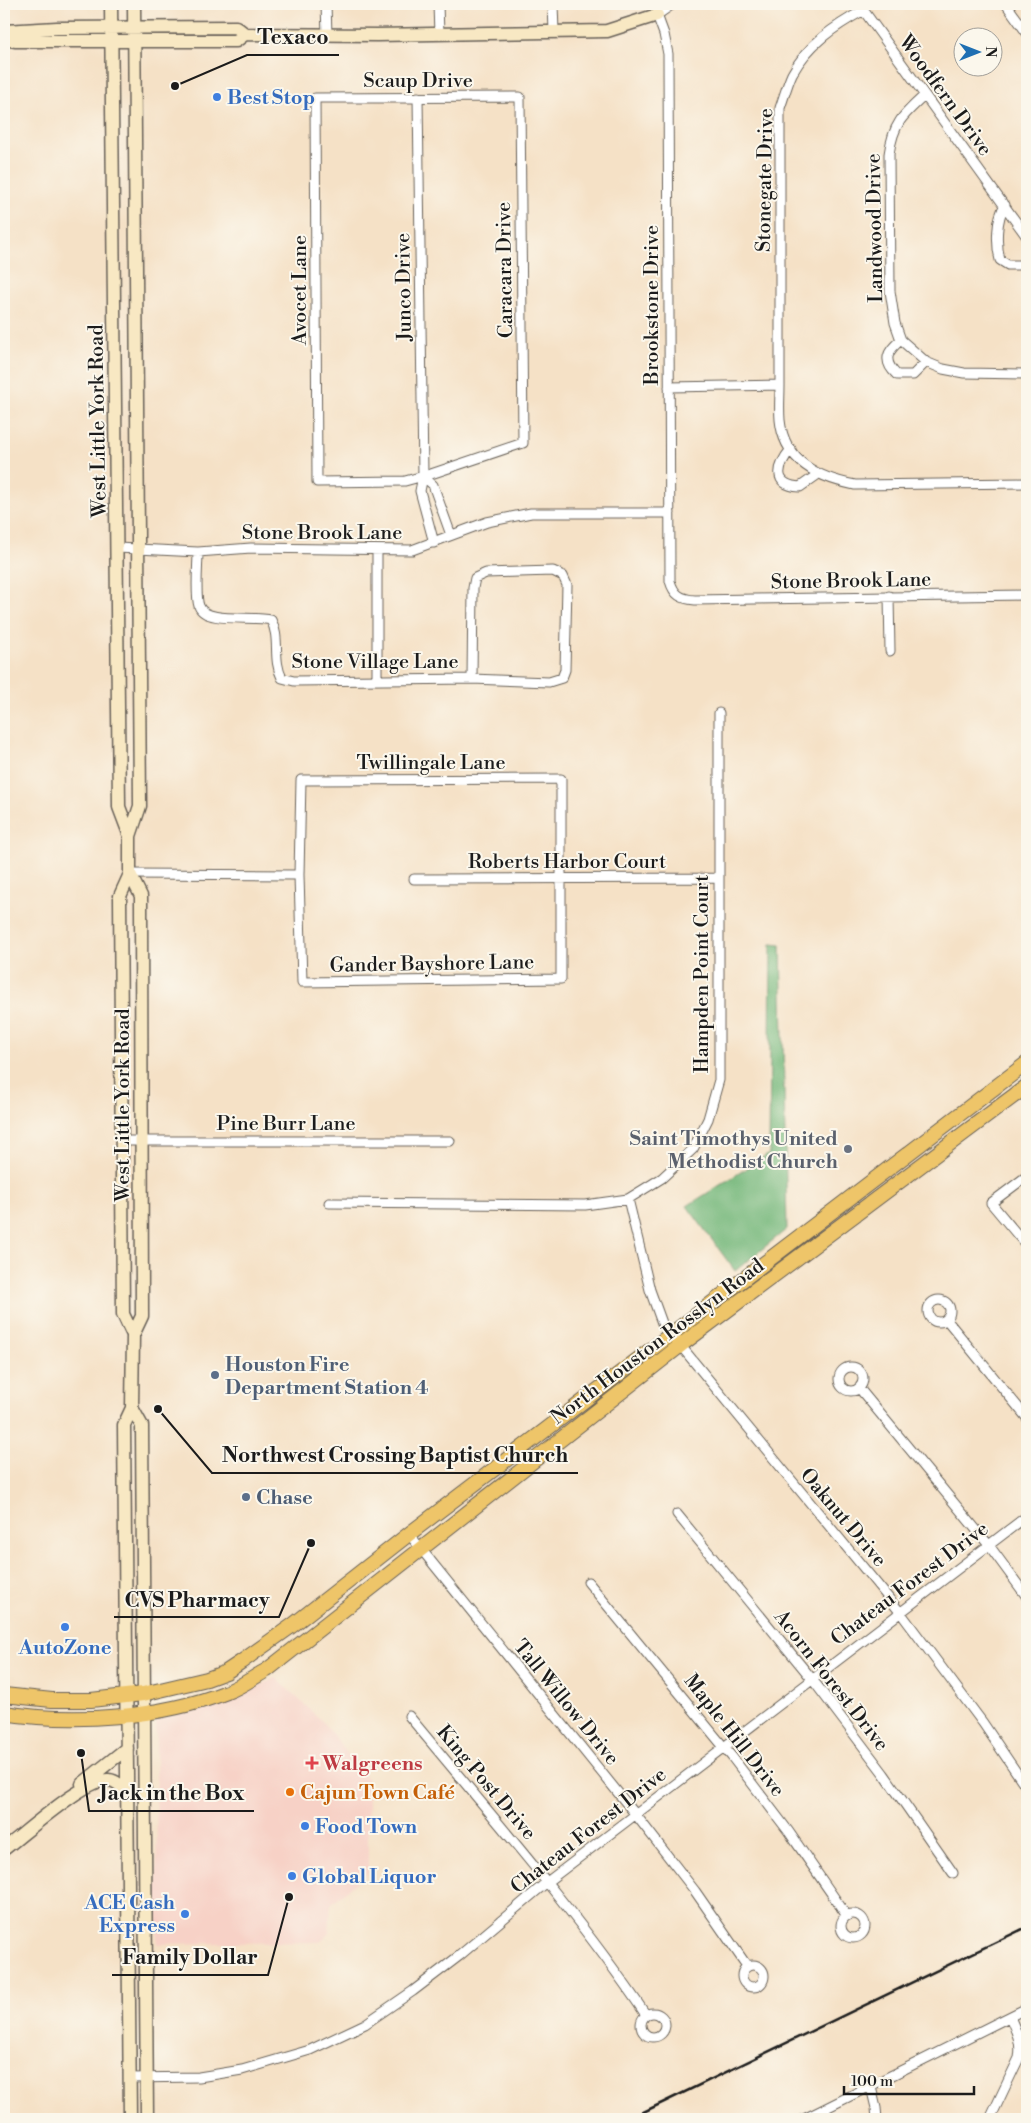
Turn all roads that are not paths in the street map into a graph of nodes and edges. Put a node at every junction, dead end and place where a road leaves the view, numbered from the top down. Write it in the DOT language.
graph roads {
  1 [pos="111,4"];
  2 [pos="134,4"];
  3 [pos="326,4"];
  4 [pos="438,4"];
  5 [pos="553,4"];
  6 [pos="673,4"];
  7 [pos="1006,4"];
  8 [pos="861,7"];
  9 [pos="657,14"];
  10 [pos="111,28"];
  11 [pos="134,28"];
  12 [pos="4,32"];
  13 [pos="554,32"];
  14 [pos="1027,33"];
  15 [pos="439,34"];
  16 [pos="327,35"];
  17 [pos="240,37"];
  18 [pos="4,39"];
  19 [pos="111,41"];
  20 [pos="135,41"];
  21 [pos="924,96"];
  22 [pos="520,97"];
  23 [pos="315,98"];
  24 [pos="418,98"];
  25 [pos="136,204"];
  26 [pos="113,205"];
  27 [pos="1005,206"];
  28 [pos="1027,237"];
  29 [pos="1027,265"];
  30 [pos="901,340"];
  31 [pos="926,362"];
  32 [pos="137,367"];
  33 [pos="115,368"];
  34 [pos="1027,374"];
  35 [pos="780,385"];
  36 [pos="669,387"];
  37 [pos="791,449"];
  38 [pos="817,475"];
  39 [pos="423,476"];
  40 [pos="1027,483"];
  41 [pos="670,513"];
  42 [pos="451,535"];
  43 [pos="434,543"];
  44 [pos="117,548"];
  45 [pos="138,549"];
  46 [pos="377,550"];
  47 [pos="198,552"];
  48 [pos="678,595"];
  49 [pos="1027,595"];
  50 [pos="889,596"];
  51 [pos="890,650"];
  52 [pos="472,679"];
  53 [pos="377,680"];
  54 [pos="719,713"];
  55 [pos="130,836"];
  56 [pos="130,874"];
  57 [pos="300,875"];
  58 [pos="719,878"];
  59 [pos="414,879"];
  60 [pos="563,879"];
  61 [pos="141,985"];
  62 [pos="120,987"];
  63 [pos="1027,1063"];
  64 [pos="1027,1086"];
  65 [pos="951,1120"];
  66 [pos="958,1138"];
  67 [pos="122,1140"];
  68 [pos="141,1140"];
  69 [pos="450,1141"];
  70 [pos="904,1157"];
  71 [pos="913,1172"];
  72 [pos="1027,1176"];
  73 [pos="628,1199"];
  74 [pos="330,1203"];
  75 [pos="799,1238"];
  76 [pos="1027,1246"];
  77 [pos="807,1251"];
  78 [pos="946,1319"];
  79 [pos="132,1335"];
  80 [pos="676,1340"];
  81 [pos="859,1388"];
  82 [pos="132,1408"];
  83 [pos="1027,1418"];
  84 [pos="530,1444"];
  85 [pos="539,1457"];
  86 [pos="142,1477"];
  87 [pos="124,1478"];
  88 [pos="677,1514"];
  89 [pos="1027,1516"];
  90 [pos="409,1534"];
  91 [pos="988,1544"];
  92 [pos="421,1550"];
  93 [pos="588,1582"];
  94 [pos="1027,1597"];
  95 [pos="900,1612"];
  96 [pos="255,1652"];
  97 [pos="267,1670"];
  98 [pos="812,1679"];
  99 [pos="143,1694"];
  100 [pos="4,1695"];
  101 [pos="126,1696"];
  102 [pos="144,1712"];
  103 [pos="4,1713"];
  104 [pos="126,1715"];
  105 [pos="409,1716"];
  106 [pos="127,1748"];
  107 [pos="724,1748"];
  108 [pos="1027,1788"];
  109 [pos="78,1791"];
  110 [pos="127,1794"];
  111 [pos="636,1815"];
  112 [pos="4,1849"];
  113 [pos="953,1873"];
  114 [pos="547,1882"];
  115 [pos="128,1892"];
  116 [pos="145,1892"];
  117 [pos="847,1916"];
  118 [pos="747,1966"];
  119 [pos="1027,2008"];
  120 [pos="646,2015"];
  121 [pos="1010,2017"];
  122 [pos="130,2078"];
  123 [pos="146,2078"];
  124 [pos="871,2087"];
  125 [pos="130,2119"];
  126 [pos="147,2119"];
  127 [pos="804,2119"];
  128 [pos="877,2119"];
  129 [pos="990,2119"];
  1 -- 10 [label="main road, West Little York Road"];
  2 -- 11 [label="main road, West Little York Road"];
  3 -- 16 [label="street"];
  4 -- 15 [label="street"];
  5 -- 13 [label="street"];
  6 -- 9 [label="street"];
  7 -- 14 [label="street"];
  8 -- 21 [label="street, Woodfern Drive"];
  8 -- 35 [label="street, Stonegate Drive"];
  9 -- 13 [label="main road"];
  9 -- 36 [label="street, Brookstone Drive"];
  10 -- 11 [label="main road"];
  10 -- 12 [label="main road"];
  10 -- 19 [label="main road, West Little York Road"];
  11 -- 17 [label="main road"];
  11 -- 20 [label="main road, West Little York Road"];
  13 -- 15 [label="main road"];
  15 -- 16 [label="main road"];
  16 -- 17 [label="main road"];
  17 -- 20 [label="main road"];
  18 -- 19 [label="main road"];
  19 -- 20 [label="main road"];
  19 -- 26 [label="main road, West Little York Road"];
  20 -- 25 [label="main road, West Little York Road"];
  21 -- 27 [label="street, Woodfern Drive"];
  21 -- 30 [label="street, Landwood Drive"];
  22 -- 24 [label="street, Scaup Drive"];
  22 -- 39 [label="street, Caracara Drive"];
  23 -- 24 [label="street, Scaup Drive"];
  23 -- 39 [label="street, Avocet Lane"];
  24 -- 39 [label="street, Junco Drive"];
  25 -- 26 [label="main road"];
  25 -- 32 [label="main road, West Little York Road"];
  26 -- 33 [label="main road, West Little York Road"];
  27 -- 28 [label="street, Woodfern Drive"];
  27 -- 29 [label="street"];
  30 -- 31 [label="street"];
  30 -- 31 [label="street"];
  31 -- 34 [label="street"];
  32 -- 33 [label="main road"];
  32 -- 45 [label="main road, West Little York Road"];
  33 -- 44 [label="main road, West Little York Road"];
  35 -- 36 [label="street"];
  35 -- 37 [label="street, Stonegate Drive"];
  36 -- 41 [label="street, Brookstone Drive"];
  37 -- 38 [label="street, Stonegate Drive"];
  37 -- 38 [label="street"];
  38 -- 40 [label="street"];
  39 -- 42 [label="street"];
  39 -- 43 [label="street, Junco Drive"];
  41 -- 42 [label="street, Stone Brook Lane"];
  41 -- 48 [label="street, Brookstone Drive"];
  42 -- 43 [label="street, Stone Brook Lane"];
  43 -- 46 [label="street, Stone Brook Lane"];
  44 -- 45 [label="street, Stone Brook Lane"];
  44 -- 55 [label="main road, West Little York Road"];
  45 -- 47 [label="street, Stone Brook Lane"];
  45 -- 55 [label="main road, West Little York Road"];
  46 -- 47 [label="street, Stone Brook Lane"];
  46 -- 53 [label="street"];
  47 -- 53 [label="street, Stone Village Lane"];
  48 -- 50 [label="street, Stone Brook Lane"];
  49 -- 50 [label="street, Stone Brook Lane"];
  50 -- 51 [label="street"];
  52 -- 52 [label="street, Stone Village Lane"];
  52 -- 53 [label="street, Stone Village Lane"];
  54 -- 58 [label="street, Hampden Point Court"];
  55 -- 56 [label="main road, West Little York Road"];
  56 -- 57 [label="street"];
  56 -- 61 [label="main road, West Little York Road"];
  56 -- 62 [label="main road, West Little York Road"];
  57 -- 60 [label="street, Twillingale Lane"];
  57 -- 60 [label="street, Gander Bayshore Lane"];
  58 -- 60 [label="street, Roberts Harbor Court"];
  58 -- 73 [label="street, Hampden Point Court"];
  59 -- 60 [label="street, Roberts Harbor Court"];
  61 -- 62 [label="main road"];
  61 -- 68 [label="main road, West Little York Road"];
  62 -- 67 [label="main road, West Little York Road"];
  63 -- 65 [label="main road, North Houston Rosslyn Road"];
  64 -- 66 [label="main road, North Houston Rosslyn Road"];
  65 -- 66 [label="main road"];
  65 -- 70 [label="main road, North Houston Rosslyn Road"];
  66 -- 71 [label="main road, North Houston Rosslyn Road"];
  67 -- 68 [label="street, Pine Burr Lane"];
  67 -- 79 [label="main road, West Little York Road"];
  68 -- 69 [label="street, Pine Burr Lane"];
  68 -- 79 [label="main road, West Little York Road"];
  70 -- 71 [label="main road"];
  70 -- 75 [label="main road, North Houston Rosslyn Road"];
  71 -- 77 [label="main road, North Houston Rosslyn Road"];
  72 -- 76 [label="street"];
  73 -- 74 [label="street, Hampden Point Court"];
  73 -- 80 [label="street, Oaknut Drive"];
  75 -- 77 [label="main road"];
  75 -- 80 [label="main road, North Houston Rosslyn Road"];
  77 -- 80 [label="main road, North Houston Rosslyn Road"];
  78 -- 83 [label="street"];
  79 -- 82 [label="main road, West Little York Road"];
  80 -- 84 [label="main road, North Houston Rosslyn Road"];
  80 -- 85 [label="main road, North Houston Rosslyn Road"];
  80 -- 95 [label="street, Oaknut Drive"];
  81 -- 91 [label="street"];
  82 -- 86 [label="main road, West Little York Road"];
  82 -- 87 [label="main road, West Little York Road"];
  84 -- 85 [label="main road"];
  84 -- 90 [label="main road, North Houston Rosslyn Road"];
  85 -- 92 [label="main road, North Houston Rosslyn Road"];
  86 -- 87 [label="main road"];
  86 -- 99 [label="main road, West Little York Road"];
  87 -- 101 [label="main road, West Little York Road"];
  88 -- 98 [label="street, Acorn Forest Drive"];
  89 -- 91 [label="street, Chateau Forest Drive"];
  90 -- 92 [label="street, Tall Willow Drive"];
  90 -- 96 [label="main road, North Houston Rosslyn Road"];
  91 -- 94 [label="street"];
  91 -- 95 [label="street, Chateau Forest Drive"];
  92 -- 97 [label="main road, North Houston Rosslyn Road"];
  92 -- 111 [label="street, Tall Willow Drive"];
  93 -- 107 [label="street, Maple Hill Drive"];
  95 -- 98 [label="street, Chateau Forest Drive"];
  95 -- 108 [label="street, Oaknut Drive"];
  96 -- 97 [label="main road"];
  96 -- 99 [label="main road, North Houston Rosslyn Road"];
  97 -- 102 [label="main road, North Houston Rosslyn Road"];
  98 -- 107 [label="street, Chateau Forest Drive"];
  98 -- 113 [label="street, Acorn Forest Drive"];
  99 -- 101 [label="main road, North Houston Rosslyn Road"];
  99 -- 102 [label="main road, West Little York Road"];
  100 -- 101 [label="main road, North Houston Rosslyn Road"];
  101 -- 104 [label="main road, West Little York Road"];
  102 -- 104 [label="main road, North Houston Rosslyn Road"];
  102 -- 116 [label="main road, West Little York Road"];
  103 -- 104 [label="main road, North Houston Rosslyn Road"];
  104 -- 106 [label="main road, West Little York Road"];
  105 -- 114 [label="street, King Post Drive"];
  106 -- 109 [label="main road"];
  106 -- 110 [label="main road, West Little York Road"];
  107 -- 111 [label="street, Chateau Forest Drive"];
  107 -- 117 [label="street, Maple Hill Drive"];
  109 -- 110 [label="main road"];
  109 -- 112 [label="main road"];
  110 -- 115 [label="main road, West Little York Road"];
  111 -- 114 [label="street, Chateau Forest Drive"];
  111 -- 118 [label="street, Tall Willow Drive"];
  114 -- 120 [label="street, King Post Drive"];
  114 -- 123 [label="street, Chateau Forest Drive"];
  115 -- 116 [label="main road"];
  115 -- 122 [label="main road, West Little York Road"];
  116 -- 123 [label="main road, West Little York Road"];
  119 -- 121 [label="street"];
  121 -- 124 [label="street"];
  121 -- 129 [label="street"];
  122 -- 123 [label="street, Chateau Forest Drive"];
  122 -- 125 [label="main road, West Little York Road"];
  123 -- 126 [label="main road, West Little York Road"];
  124 -- 127 [label="street"];
  124 -- 128 [label="street"];
}
